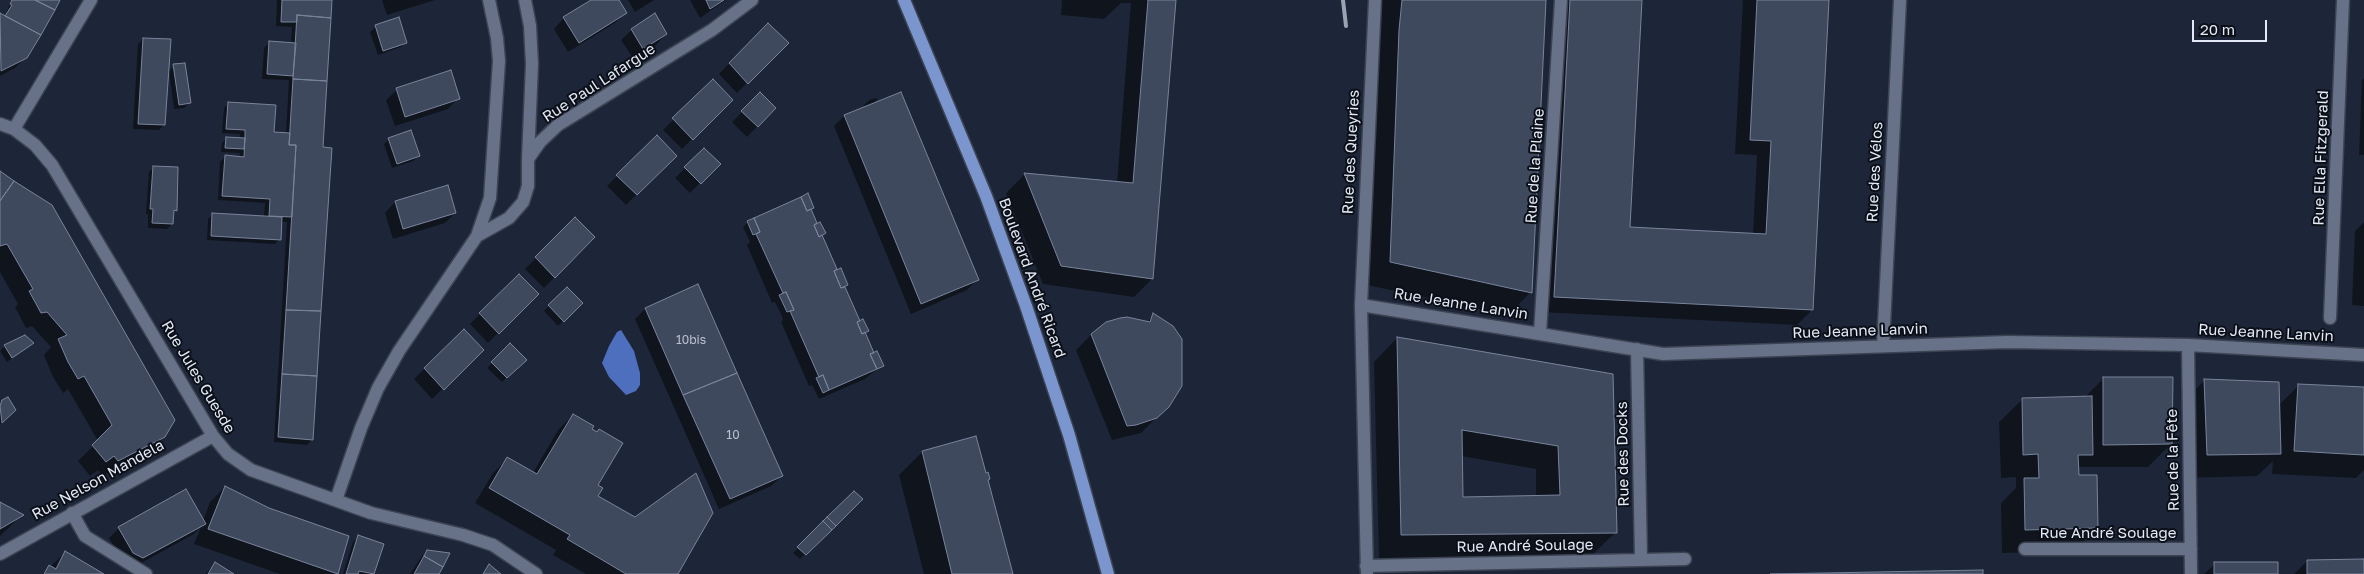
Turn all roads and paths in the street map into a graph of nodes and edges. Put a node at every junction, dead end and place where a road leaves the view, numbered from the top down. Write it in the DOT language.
graph roads {
  1 [pos="91,0"];
  2 [pos="489,0"];
  3 [pos="525,0"];
  4 [pos="752,0"];
  5 [pos="904,0"];
  6 [pos="1375,0"];
  7 [pos="1561,0"];
  8 [pos="1900,0"];
  9 [pos="2344,0"];
  10 [pos="0,124"];
  11 [pos="14,129"];
  12 [pos="528,159"];
  13 [pos="477,236"];
  14 [pos="1361,305"];
  15 [pos="2330,318"];
  16 [pos="1540,333"];
  17 [pos="1883,346"];
  18 [pos="2188,346"];
  19 [pos="1637,349"];
  20 [pos="2364,355"];
  21 [pos="212,436"];
  22 [pos="336,500"];
  23 [pos="72,513"];
  24 [pos="2025,549"];
  25 [pos="2191,549"];
  26 [pos="0,554"];
  27 [pos="1685,558"];
  28 [pos="1642,559"];
  29 [pos="1366,570"];
  30 [pos="146,574"];
  31 [pos="536,574"];
  32 [pos="1108,574"];
  33 [pos="2191,574"];
  1 -- 11 [label="street"];
  2 -- 13 [label="street"];
  3 -- 12 [label="street"];
  4 -- 12 [label="street, Rue Paul Lafargue"];
  5 -- 32 [label="main road, Boulevard André Ricard"];
  6 -- 14 [label="street, Rue des Queyries"];
  7 -- 16 [label="street, Rue de la Plaine"];
  8 -- 17 [label="street, Rue des Vélos"];
  9 -- 15 [label="street, Rue Ella Fitzgerald"];
  10 -- 11 [label="street, Rue Jules Guesde"];
  11 -- 21 [label="street, Rue Jules Guesde"];
  12 -- 13 [label="street"];
  13 -- 22 [label="street"];
  14 -- 16 [label="street, Rue Jeanne Lanvin"];
  14 -- 29 [label="street, Rue des Queyries"];
  16 -- 19 [label="street, Rue Jeanne Lanvin"];
  17 -- 18 [label="street, Rue Jeanne Lanvin"];
  17 -- 19 [label="street, Rue Jeanne Lanvin"];
  18 -- 20 [label="street, Rue Jeanne Lanvin"];
  18 -- 25 [label="street, Rue de la Fête"];
  19 -- 28 [label="street, Rue des Docks"];
  21 -- 22 [label="street, Rue Jules Guesde"];
  21 -- 23 [label="street, Rue Nelson Mandela"];
  22 -- 31 [label="street, Rue Jules Guesde"];
  23 -- 26 [label="street, Rue Nelson Mandela"];
  23 -- 30 [label="street"];
  24 -- 25 [label="street, Rue André Soulage"];
  25 -- 33 [label="street, Rue de la Fête"];
  27 -- 28 [label="street, Rue André Soulage"];
  28 -- 29 [label="street, Rue André Soulage"];
}
